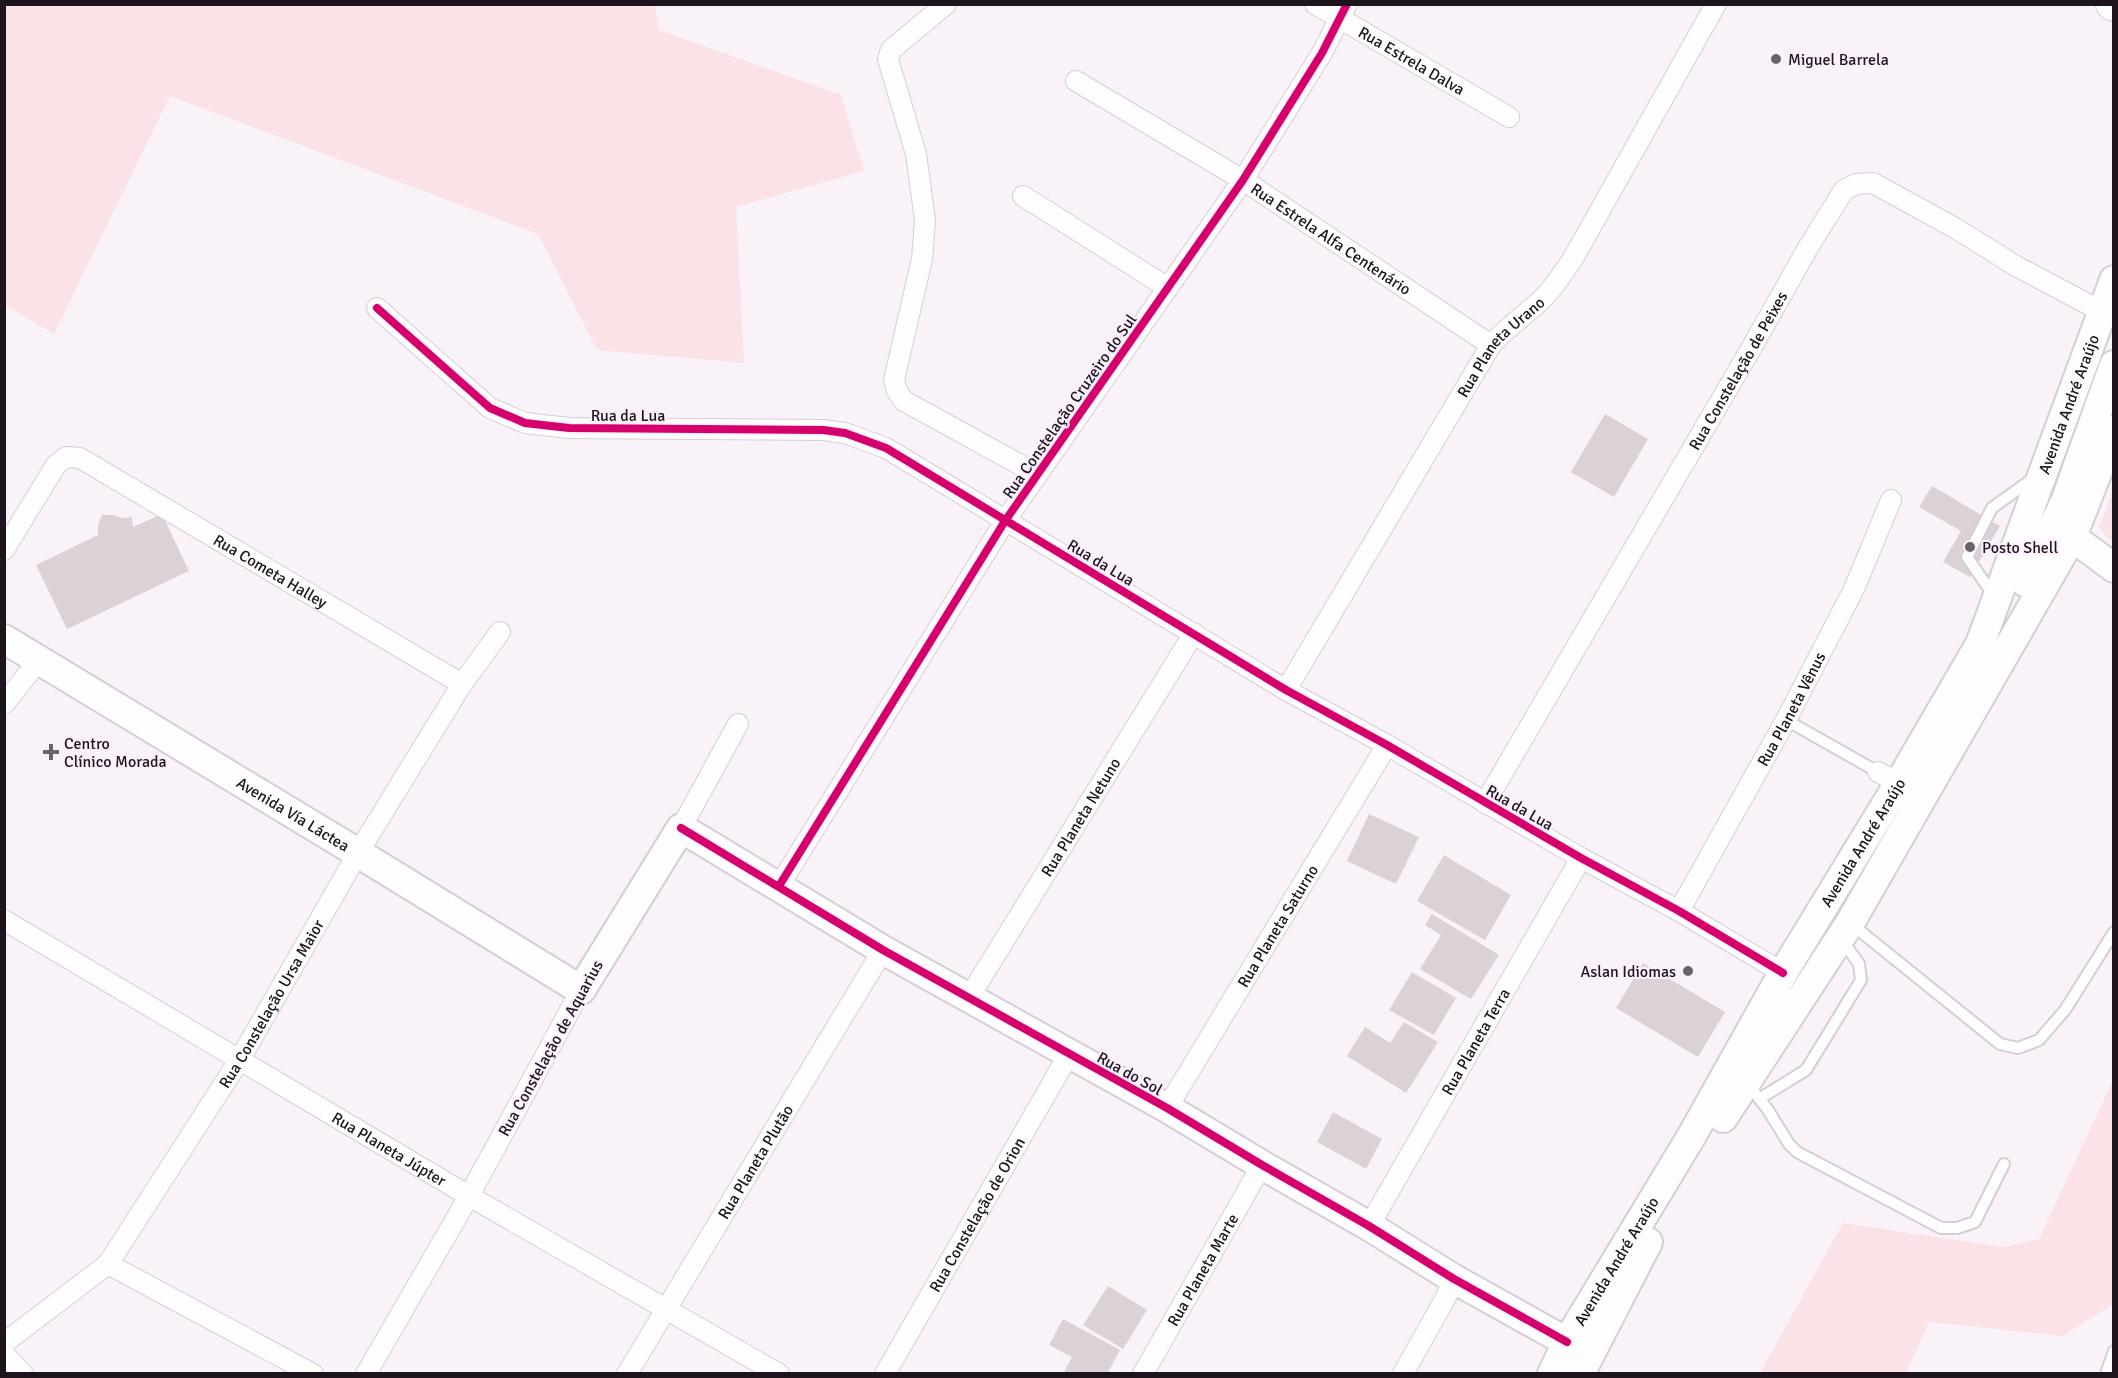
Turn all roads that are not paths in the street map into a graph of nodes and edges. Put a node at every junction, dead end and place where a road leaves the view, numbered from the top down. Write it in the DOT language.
graph roads {
  1 [pos="946,4"];
  2 [pos="1315,4"];
  3 [pos="1716,4"];
  4 [pos="1343,12"];
  5 [pos="1076,81"];
  6 [pos="1509,117"];
  7 [pos="1243,180"];
  8 [pos="1023,196"];
  9 [pos="2114,280"];
  10 [pos="1168,288"];
  11 [pos="376,308"];
  12 [pos="2102,311"];
  13 [pos="1491,345"];
  14 [pos="2114,365"];
  15 [pos="2114,430"];
  16 [pos="2042,472"];
  17 [pos="1037,474"];
  18 [pos="1891,500"];
  19 [pos="1005,521"];
  20 [pos="2072,537"];
  21 [pos="4,550"];
  22 [pos="2114,568"];
  23 [pos="1996,600"];
  24 [pos="500,632"];
  25 [pos="1194,633"];
  26 [pos="4,639"];
  27 [pos="1980,645"];
  28 [pos="40,659"];
  29 [pos="462,684"];
  30 [pos="1286,690"];
  31 [pos="4,704"];
  32 [pos="1786,720"];
  33 [pos="738,724"];
  34 [pos="1387,745"];
  35 [pos="1888,778"];
  36 [pos="1485,803"];
  37 [pos="681,828"];
  38 [pos="358,853"];
  39 [pos="1581,858"];
  40 [pos="779,886"];
  41 [pos="1679,911"];
  42 [pos="4,920"];
  43 [pos="1845,930"];
  44 [pos="2114,932"];
  45 [pos="883,950"];
  46 [pos="1784,973"];
  47 [pos="581,990"];
  48 [pos="969,999"];
  49 [pos="1069,1054"];
  50 [pos="240,1059"];
  51 [pos="1752,1090"];
  52 [pos="1167,1108"];
  53 [pos="2004,1164"];
  54 [pos="1262,1165"];
  55 [pos="469,1196"];
  56 [pos="1369,1226"];
  57 [pos="108,1264"];
  58 [pos="1454,1278"];
  59 [pos="666,1308"];
  60 [pos="4,1342"];
  61 [pos="1567,1342"];
  62 [pos="2114,1352"];
  63 [pos="4,1354"];
  64 [pos="23,1374"];
  65 [pos="313,1374"];
  66 [pos="366,1374"];
  67 [pos="627,1374"];
  68 [pos="779,1374"];
  69 [pos="885,1374"];
  70 [pos="1143,1374"];
  71 [pos="1403,1374"];
  72 [pos="1552,1374"];
  73 [pos="1580,1374"];
  74 [pos="2106,1374"];
  1 -- 17 [label="street"];
  2 -- 4 [label="street, Rua Estrela Dalva"];
  3 -- 13 [label="street, Rua Planeta Urano"];
  4 -- 6 [label="street, Rua Estrela Dalva"];
  4 -- 7 [label="street, Rua Constelação Cruzeiro do Sul"];
  5 -- 7 [label="street, Rua Estrela Alfa Centenário"];
  7 -- 10 [label="street, Rua Constelação Cruzeiro do Sul"];
  7 -- 13 [label="street, Rua Estrela Alfa Centenário"];
  8 -- 10 [label="street"];
  9 -- 12 [label="main road, Avenida André Araújo"];
  10 -- 17 [label="street, Rua Constelação Cruzeiro do Sul"];
  11 -- 19 [label="street, Rua da Lua"];
  12 -- 16 [label="main road, Avenida André Araújo"];
  12 -- 36 [label="street, Rua Constelação de Peixes"];
  13 -- 30 [label="street, Rua Planeta Urano"];
  14 -- 27 [label="main road"];
  15 -- 20 [label="main road, Avenida André Araújo"];
  16 -- 23 [label="main road, Avenida André Araújo"];
  16 -- 23 [label="lane"];
  17 -- 19 [label="street, Rua Constelação Cruzeiro do Sul"];
  18 -- 32 [label="street, Rua Planeta Vênus"];
  19 -- 25 [label="street, Rua da Lua"];
  19 -- 40 [label="street, Rua Constelação Cruzeiro do Sul"];
  20 -- 22 [label="main road"];
  20 -- 43 [label="main road, Avenida André Araújo"];
  21 -- 29 [label="street, Rua Cometa Halley"];
  23 -- 27 [label="main road, Avenida André Araújo"];
  24 -- 29 [label="street, Rua Constelação Ursa Maior"];
  25 -- 30 [label="street, Rua da Lua"];
  25 -- 48 [label="street, Rua Planeta Netuno"];
  26 -- 28 [label="main road, Avenida Vía Láctea"];
  27 -- 35 [label="main road, Avenida André Araújo"];
  28 -- 31 [label="street"];
  28 -- 38 [label="main road, Avenida Vía Láctea"];
  29 -- 38 [label="street, Rua Constelação Ursa Maior"];
  30 -- 34 [label="street, Rua da Lua"];
  32 -- 35 [label="lane"];
  32 -- 41 [label="street, Rua Planeta Vênus"];
  33 -- 37 [label="street, Rua Constelação de Aquarius"];
  34 -- 36 [label="street, Rua da Lua"];
  34 -- 52 [label="street, Rua Planeta Saturno"];
  35 -- 46 [label="main road, Avenida André Araújo"];
  36 -- 39 [label="street, Rua da Lua"];
  37 -- 40 [label="main road, Rua do Sol"];
  37 -- 47 [label="main road, Rua Constelação de Aquarius"];
  38 -- 47 [label="main road, Avenida Vía Láctea"];
  38 -- 50 [label="street, Rua Constelação Ursa Maior"];
  39 -- 41 [label="street, Rua da Lua"];
  39 -- 56 [label="street, Rua Planeta Terra"];
  40 -- 45 [label="main road, Rua do Sol"];
  41 -- 46 [label="street, Rua da Lua"];
  42 -- 50 [label="street, Rua Planeta Júpter"];
  43 -- 44 [label="lane"];
  43 -- 51 [label="main road, Avenida André Araújo"];
  43 -- 51 [label="lane"];
  45 -- 48 [label="main road, Rua do Sol"];
  45 -- 59 [label="street, Rua Planeta Plutão"];
  46 -- 61 [label="main road, Avenida André Araújo"];
  47 -- 55 [label="street, Rua Constelação de Aquarius"];
  48 -- 49 [label="main road, Rua do Sol"];
  49 -- 52 [label="main road, Rua do Sol"];
  49 -- 69 [label="street, Rua Constelação de Orion"];
  50 -- 55 [label="street, Rua Planeta Júpter"];
  50 -- 57 [label="street, Rua Constelação Ursa Maior"];
  51 -- 53 [label="lane"];
  51 -- 73 [label="main road, Avenida André Araújo"];
  52 -- 54 [label="main road, Rua do Sol"];
  54 -- 56 [label="main road, Rua do Sol"];
  54 -- 70 [label="street, Rua Planeta Marte"];
  55 -- 59 [label="street, Rua Planeta Júpter"];
  55 -- 66 [label="street, Rua Constelação de Aquarius"];
  56 -- 58 [label="main road, Rua do Sol"];
  57 -- 60 [label="street, Rua Constelação Ursa Maior"];
  57 -- 65 [label="street"];
  58 -- 61 [label="main road, Rua do Sol"];
  58 -- 71 [label="street"];
  59 -- 67 [label="street, Rua Planeta Plutão"];
  59 -- 68 [label="street, Rua Planeta Júpter"];
  61 -- 72 [label="main road, Avenida André Araújo"];
  62 -- 74 [label="lane"];
  63 -- 64 [label="street"];
}
